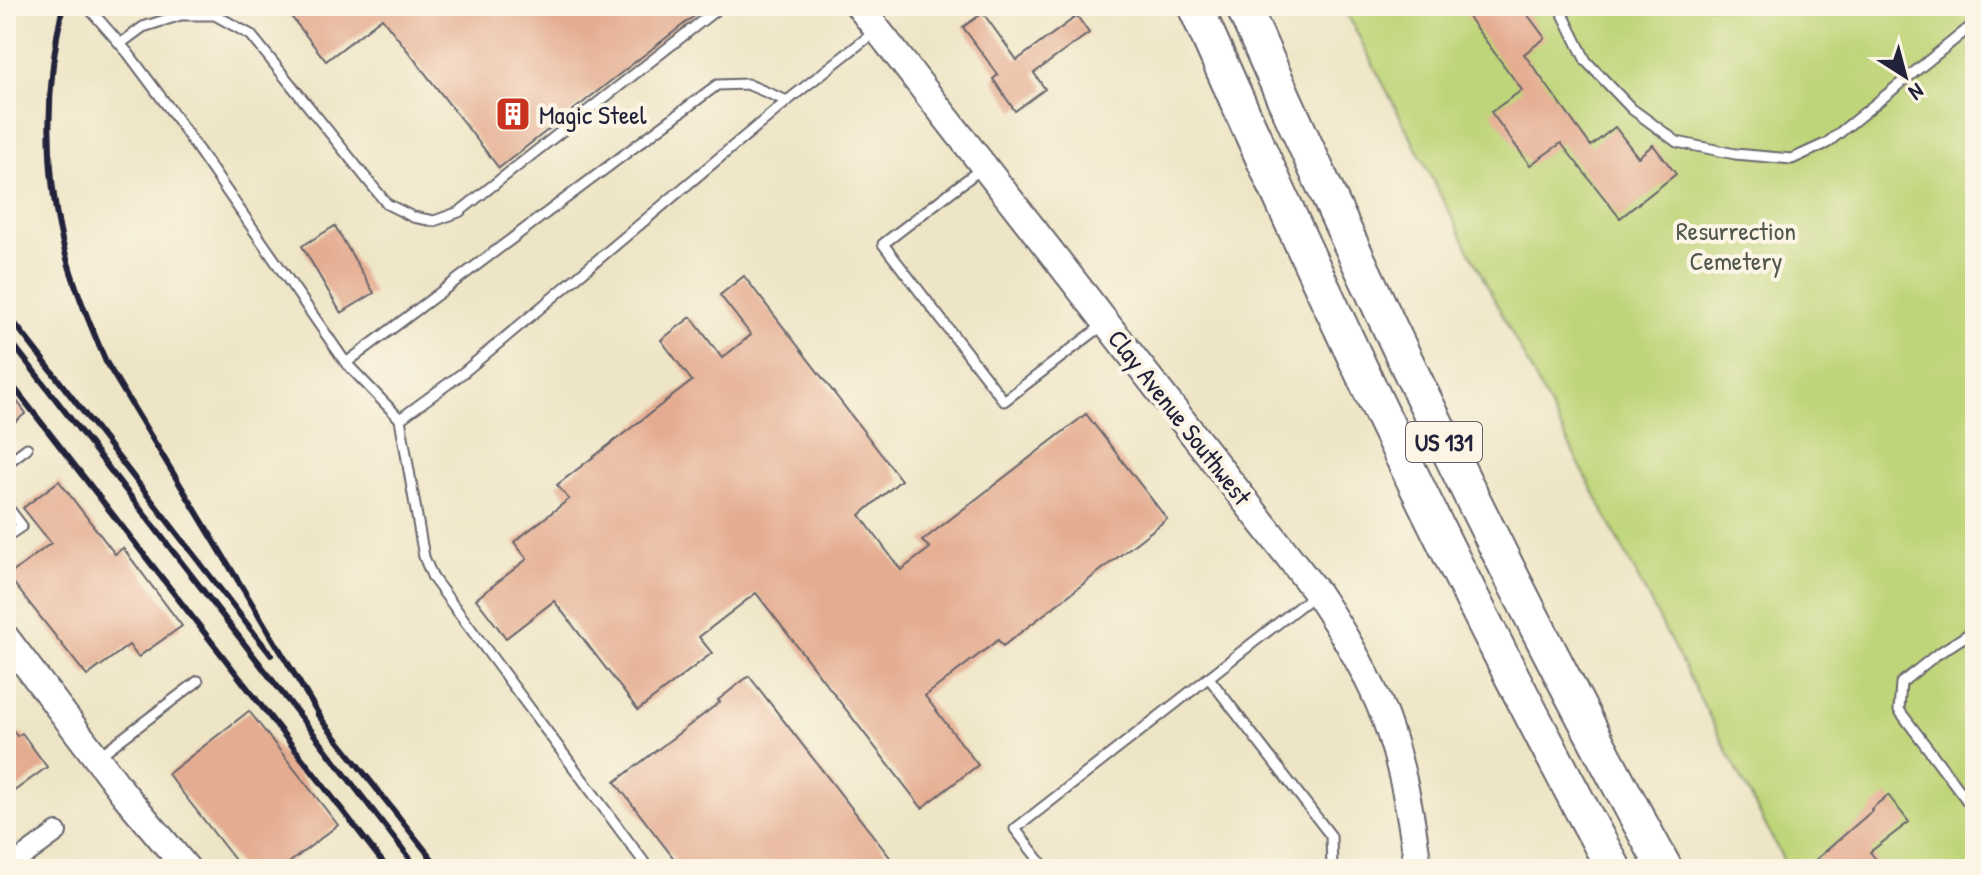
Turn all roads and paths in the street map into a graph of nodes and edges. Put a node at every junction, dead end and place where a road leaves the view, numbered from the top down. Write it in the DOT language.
graph roads {
  1 [pos="87,6"];
  2 [pos="721,6"];
  3 [pos="859,6"];
  4 [pos="1188,6"];
  5 [pos="1195,6"];
  6 [pos="1243,6"];
  7 [pos="1559,6"];
  8 [pos="1975,23"];
  9 [pos="877,29"];
  10 [pos="120,44"];
  11 [pos="1227,78"];
  12 [pos="787,101"];
  13 [pos="984,166"];
  14 [pos="1106,323"];
  15 [pos="346,363"];
  16 [pos="400,419"];
  17 [pos="27,448"];
  18 [pos="6,464"];
  19 [pos="6,505"];
  20 [pos="6,537"];
  21 [pos="1317,593"];
  22 [pos="1975,630"];
  23 [pos="6,638"];
  24 [pos="1209,678"];
  25 [pos="198,681"];
  26 [pos="96,758"];
  27 [pos="1975,811"];
  28 [pos="57,832"];
  29 [pos="6,869"];
  30 [pos="187,869"];
  31 [pos="649,869"];
  32 [pos="1046,869"];
  33 [pos="1332,869"];
  34 [pos="1418,869"];
  35 [pos="1614,869"];
  36 [pos="1665,869"];
  1 -- 10 [label="lane"];
  2 -- 10 [label="lane"];
  3 -- 9 [label="street, Clay Avenue Southwest"];
  4 -- 11 [label="highway"];
  5 -- 11 [label="highway, US 131"];
  6 -- 36 [label="highway, US 131"];
  7 -- 8 [label="lane"];
  9 -- 12 [label="lane"];
  9 -- 13 [label="street, Clay Avenue Southwest"];
  10 -- 15 [label="lane"];
  11 -- 35 [label="highway, US 131"];
  12 -- 15 [label="lane"];
  12 -- 16 [label="lane"];
  13 -- 14 [label="street, Clay Avenue Southwest"];
  13 -- 14 [label="lane"];
  14 -- 21 [label="street, Clay Avenue Southwest"];
  15 -- 16 [label="lane"];
  16 -- 31 [label="lane"];
  17 -- 18 [label="lane"];
  19 -- 20 [label="lane"];
  21 -- 24 [label="lane"];
  21 -- 34 [label="street, Clay Avenue Southwest"];
  22 -- 27 [label="lane"];
  23 -- 26 [label="street"];
  24 -- 32 [label="lane"];
  24 -- 33 [label="lane"];
  25 -- 26 [label="lane"];
  26 -- 30 [label="street"];
  28 -- 29 [label="street"];
}
